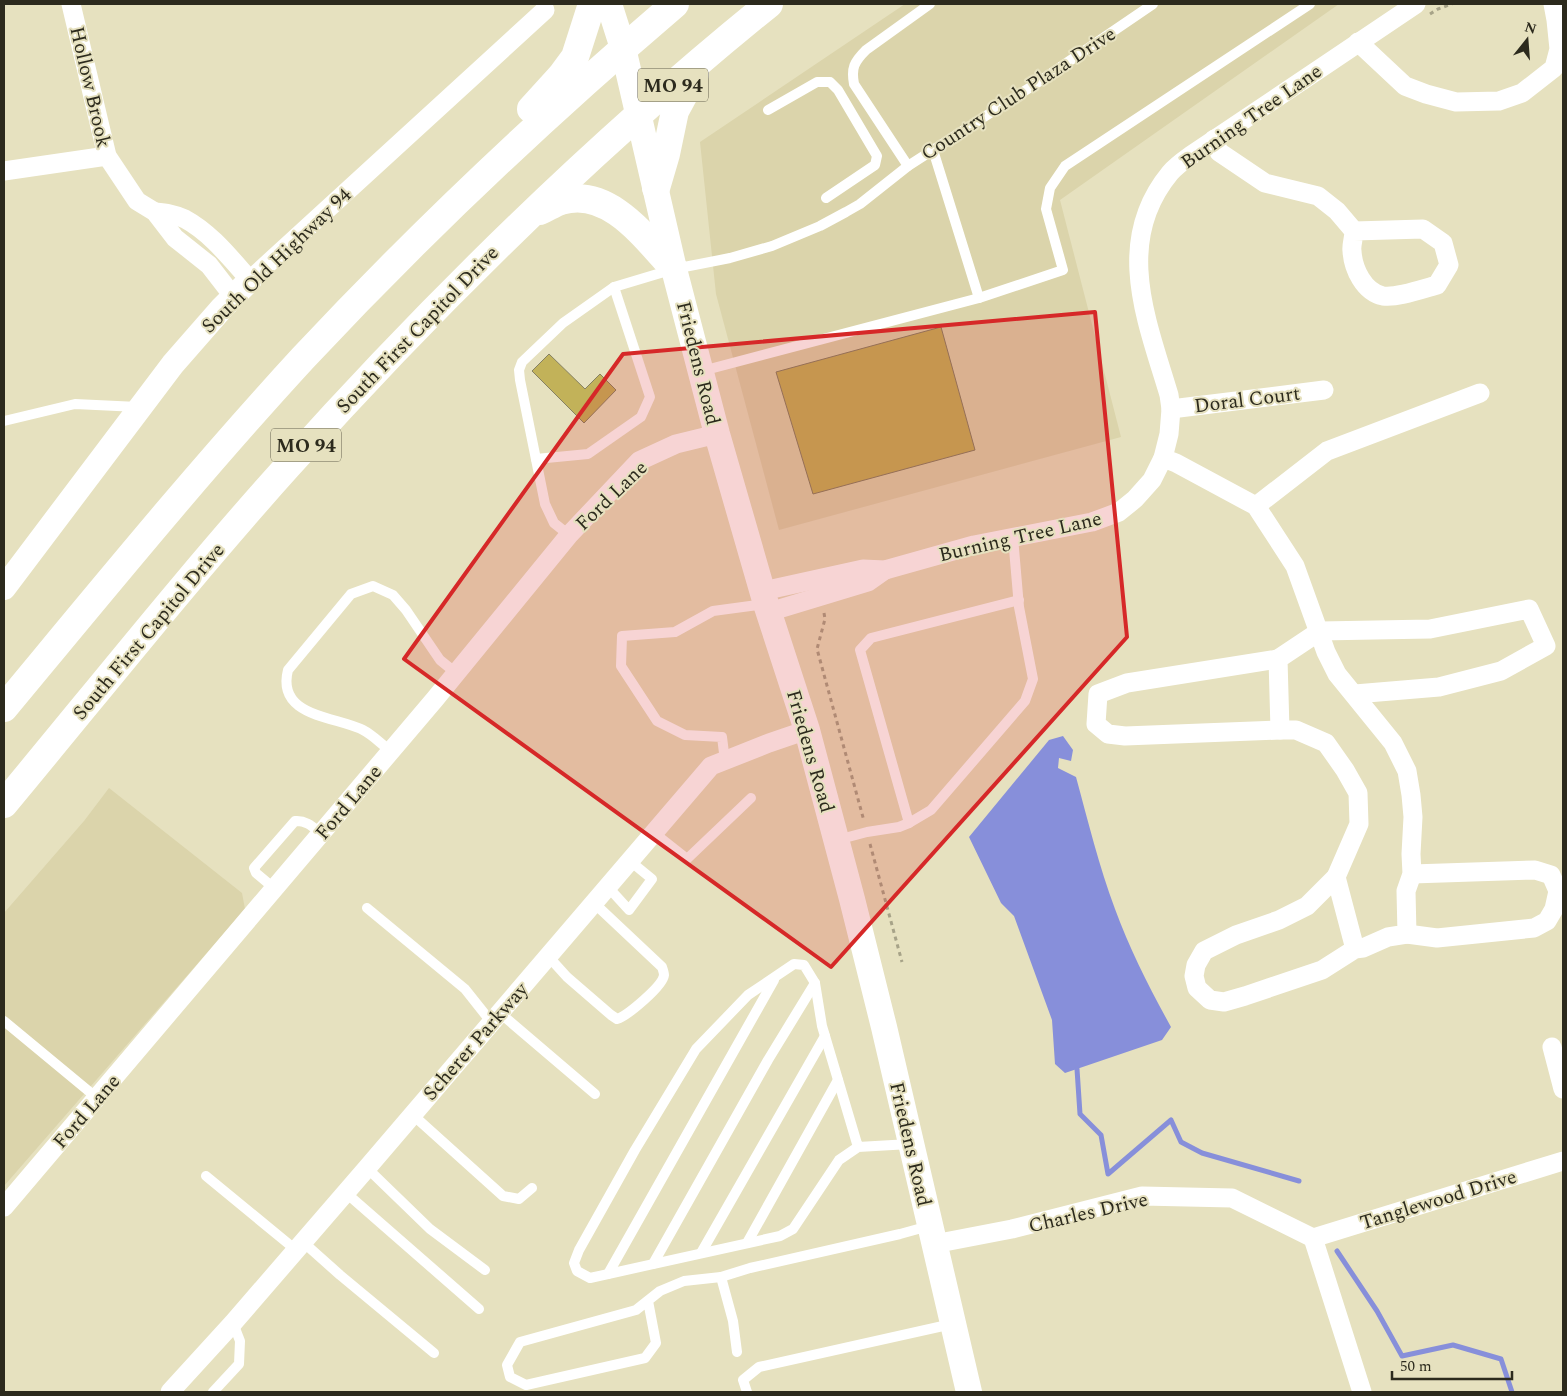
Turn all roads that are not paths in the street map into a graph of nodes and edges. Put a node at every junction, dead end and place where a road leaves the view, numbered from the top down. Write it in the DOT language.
graph roads {
  1 [pos="71,4"];
  2 [pos="592,4"];
  3 [pos="609,4"];
  4 [pos="675,4"];
  5 [pos="769,4"];
  6 [pos="930,4"];
  7 [pos="1153,4"];
  8 [pos="1310,4"];
  9 [pos="1553,4"];
  10 [pos="545,10"];
  11 [pos="1419,11"];
  12 [pos="1358,42"];
  13 [pos="623,48"];
  14 [pos="707,56"];
  15 [pos="768,110"];
  16 [pos="639,115"];
  17 [pos="1214,139"];
  18 [pos="933,150"];
  19 [pos="505,154"];
  20 [pos="107,156"];
  21 [pos="908,166"];
  22 [pos="4,171"];
  23 [pos="656,188"];
  24 [pos="826,198"];
  25 [pos="155,212"];
  26 [pos="527,218"];
  27 [pos="1354,232"];
  28 [pos="674,269"];
  29 [pos="250,280"];
  30 [pos="614,287"];
  31 [pos="233,296"];
  32 [pos="979,298"];
  33 [pos="702,371"];
  34 [pos="1324,390"];
  35 [pos="1480,393"];
  36 [pos="139,407"];
  37 [pos="1171,409"];
  38 [pos="4,421"];
  39 [pos="717,434"];
  40 [pos="1163,458"];
  41 [pos="536,459"];
  42 [pos="1256,506"];
  43 [pos="569,536"];
  44 [pos="1013,537"];
  45 [pos="4,588"];
  46 [pos="1019,600"];
  47 [pos="766,603"];
  48 [pos="1320,631"];
  49 [pos="1278,659"];
  50 [pos="456,674"];
  51 [pos="1355,694"];
  52 [pos="4,708"];
  53 [pos="807,730"];
  54 [pos="1280,730"];
  55 [pos="391,751"];
  56 [pos="725,761"];
  57 [pos="751,798"];
  58 [pos="4,804"];
  59 [pos="909,823"];
  60 [pos="654,832"];
  61 [pos="322,834"];
  62 [pos="836,840"];
  63 [pos="630,861"];
  64 [pos="1412,874"];
  65 [pos="1336,877"];
  66 [pos="608,887"];
  67 [pos="275,889"];
  68 [pos="594,903"];
  69 [pos="367,908"];
  70 [pos="1407,934"];
  71 [pos="1355,949"];
  72 [pos="548,956"];
  73 [pos="775,977"];
  74 [pos="815,983"];
  75 [pos="496,1018"];
  76 [pos="4,1021"];
  77 [pos="825,1036"];
  78 [pos="1552,1047"];
  79 [pos="838,1080"];
  80 [pos="1563,1089"];
  81 [pos="595,1094"];
  82 [pos="97,1098"];
  83 [pos="413,1115"];
  84 [pos="911,1144"];
  85 [pos="858,1147"];
  86 [pos="1563,1161"];
  87 [pos="367,1168"];
  88 [pos="206,1176"];
  89 [pos="532,1188"];
  90 [pos="345,1192"];
  91 [pos="4,1207"];
  92 [pos="932,1235"];
  93 [pos="1313,1238"];
  94 [pos="747,1243"];
  95 [pos="299,1246"];
  96 [pos="701,1253"];
  97 [pos="653,1264"];
  98 [pos="485,1270"];
  99 [pos="608,1274"];
  100 [pos="721,1278"];
  101 [pos="648,1301"];
  102 [pos="480,1309"];
  103 [pos="233,1323"];
  104 [pos="952,1323"];
  105 [pos="737,1352"];
  106 [pos="434,1353"];
  107 [pos="170,1392"];
  108 [pos="213,1392"];
  109 [pos="747,1392"];
  110 [pos="969,1392"];
  111 [pos="1362,1392"];
  1 -- 20 [label="street, Hollow Brook"];
  2 -- 19 [label="highway"];
  3 -- 13 [label="main road, Friedens Road"];
  4 -- 13 [label="highway, MO 94"];
  5 -- 14 [label="highway, South First Capitol Drive / MO 94"];
  6 -- 21 [label="lane, Country Club Plaza Drive"];
  7 -- 18 [label="lane, Country Club Plaza Drive"];
  8 -- 32 [label="lane"];
  9 -- 12 [label="street"];
  10 -- 29 [label="street, South Old Highway 94"];
  11 -- 12 [label="street, Burning Tree Lane"];
  12 -- 17 [label="street, Burning Tree Lane"];
  13 -- 16 [label="main road, Friedens Road"];
  13 -- 19 [label="highway, MO 94"];
  14 -- 16 [label="highway, South First Capitol Drive / MO 94"];
  14 -- 23 [label="highway"];
  15 -- 24 [label="lane"];
  16 -- 23 [label="main road, Friedens Road"];
  16 -- 26 [label="highway, South First Capitol Drive / MO 94"];
  17 -- 27 [label="street"];
  17 -- 37 [label="street, Burning Tree Lane"];
  18 -- 21 [label="lane, Country Club Plaza Drive"];
  18 -- 32 [label="lane"];
  19 -- 52 [label="highway, MO 94"];
  20 -- 22 [label="street"];
  20 -- 25 [label="street, Hollow Brook"];
  21 -- 28 [label="lane, Country Club Plaza Drive"];
  23 -- 28 [label="main road, Friedens Road"];
  25 -- 29 [label="street, Hollow Brook"];
  25 -- 31 [label="street, Hollow Brook"];
  26 -- 28 [label="highway"];
  26 -- 58 [label="highway, South First Capitol Drive / MO 94"];
  27 -- 27 [label="street"];
  28 -- 30 [label="lane, Country Club Plaza Drive"];
  28 -- 33 [label="main road, Friedens Road"];
  29 -- 31 [label="street, South Old Highway 94"];
  30 -- 41 [label="lane, Country Club Plaza Drive"];
  30 -- 41 [label="lane"];
  31 -- 36 [label="street, South Old Highway 94"];
  32 -- 33 [label="lane"];
  33 -- 39 [label="main road, Friedens Road"];
  34 -- 37 [label="street, Doral Court"];
  35 -- 42 [label="street"];
  36 -- 38 [label="lane"];
  36 -- 45 [label="street, South Old Highway 94"];
  37 -- 40 [label="street, Burning Tree Lane"];
  39 -- 43 [label="street, Ford Lane"];
  39 -- 47 [label="main road, Friedens Road"];
  40 -- 42 [label="street"];
  40 -- 44 [label="street, Burning Tree Lane"];
  41 -- 43 [label="lane, Country Club Plaza Drive"];
  42 -- 48 [label="street"];
  43 -- 50 [label="street, Ford Lane"];
  44 -- 46 [label="lane"];
  44 -- 47 [label="street, Burning Tree Lane"];
  46 -- 59 [label="lane"];
  46 -- 59 [label="lane"];
  47 -- 53 [label="main road, Friedens Road"];
  47 -- 56 [label="lane"];
  48 -- 49 [label="street"];
  48 -- 51 [label="street"];
  48 -- 51 [label="street"];
  49 -- 54 [label="street"];
  49 -- 54 [label="street"];
  50 -- 55 [label="street, Ford Lane"];
  50 -- 55 [label="lane"];
  51 -- 64 [label="street"];
  53 -- 56 [label="street, Scherer Parkway"];
  53 -- 62 [label="main road, Friedens Road"];
  54 -- 65 [label="street"];
  55 -- 61 [label="street, Ford Lane"];
  56 -- 60 [label="street, Scherer Parkway"];
  57 -- 60 [label="lane"];
  59 -- 62 [label="lane"];
  60 -- 63 [label="street, Scherer Parkway"];
  61 -- 67 [label="street, Ford Lane"];
  61 -- 67 [label="lane"];
  62 -- 84 [label="main road, Friedens Road"];
  63 -- 66 [label="street, Scherer Parkway"];
  63 -- 66 [label="lane"];
  64 -- 70 [label="street"];
  64 -- 70 [label="street"];
  65 -- 71 [label="street"];
  65 -- 71 [label="street"];
  66 -- 68 [label="street, Scherer Parkway"];
  67 -- 82 [label="street, Ford Lane"];
  68 -- 72 [label="street, Scherer Parkway"];
  68 -- 72 [label="lane"];
  69 -- 75 [label="lane"];
  70 -- 71 [label="street"];
  72 -- 75 [label="street, Scherer Parkway"];
  73 -- 74 [label="lane"];
  73 -- 99 [label="lane"];
  73 -- 99 [label="lane"];
  74 -- 77 [label="lane"];
  74 -- 97 [label="lane"];
  75 -- 81 [label="lane"];
  75 -- 83 [label="street, Scherer Parkway"];
  76 -- 82 [label="lane"];
  77 -- 79 [label="lane"];
  77 -- 96 [label="lane"];
  78 -- 80 [label="street"];
  79 -- 85 [label="lane"];
  79 -- 94 [label="lane"];
  82 -- 91 [label="street, Ford Lane"];
  83 -- 87 [label="street, Scherer Parkway"];
  83 -- 89 [label="lane"];
  84 -- 85 [label="lane"];
  84 -- 92 [label="main road, Friedens Road"];
  85 -- 94 [label="lane"];
  86 -- 93 [label="street, Tanglewood Drive"];
  87 -- 90 [label="street, Scherer Parkway"];
  87 -- 98 [label="lane"];
  88 -- 95 [label="lane"];
  90 -- 95 [label="street, Scherer Parkway"];
  90 -- 102 [label="lane"];
  92 -- 93 [label="street, Charles Drive"];
  92 -- 100 [label="lane"];
  92 -- 104 [label="main road, Friedens Road"];
  93 -- 111 [label="street"];
  94 -- 96 [label="lane"];
  95 -- 103 [label="street, Scherer Parkway"];
  95 -- 106 [label="lane"];
  96 -- 97 [label="lane"];
  97 -- 99 [label="lane"];
  100 -- 101 [label="lane"];
  100 -- 105 [label="lane"];
  101 -- 101 [label="lane"];
  103 -- 107 [label="street, Scherer Parkway"];
  103 -- 108 [label="lane"];
  104 -- 109 [label="lane"];
  104 -- 110 [label="main road, Friedens Road"];
}
